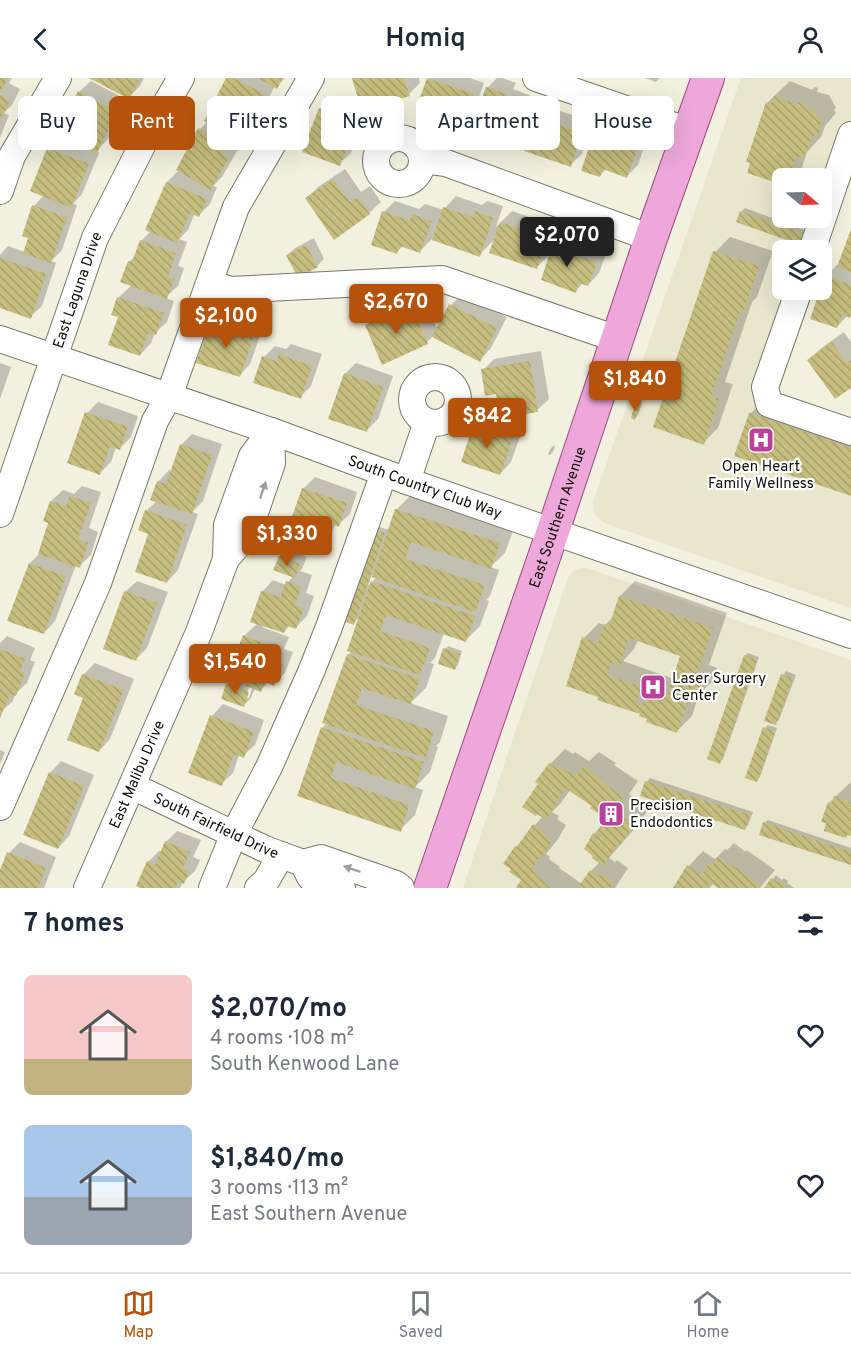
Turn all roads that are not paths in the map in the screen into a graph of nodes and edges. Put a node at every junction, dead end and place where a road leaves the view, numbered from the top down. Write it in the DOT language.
graph roads {
  1 [pos="58,78"];
  2 [pos="181,78"];
  3 [pos="311,78"];
  4 [pos="536,78"];
  5 [pos="708,78"];
  6 [pos="689,131"];
  7 [pos="851,135"];
  8 [pos="422,160"];
  9 [pos="0,191"];
  10 [pos="651,238"];
  11 [pos="815,240"];
  12 [pos="210,283"];
  13 [pos="795,300"];
  14 [pos="0,339"];
  15 [pos="617,339"];
  16 [pos="54,357"];
  17 [pos="169,396"];
  18 [pos="427,422"];
  19 [pos="271,431"];
  20 [pos="851,432"];
  21 [pos="395,477"];
  22 [pos="0,514"];
  23 [pos="553,531"];
  24 [pos="851,635"];
  25 [pos="132,786"];
  26 [pos="0,807"];
  27 [pos="234,834"];
  28 [pos="292,859"];
  29 [pos="87,888"];
  30 [pos="212,888"];
  31 [pos="258,888"];
  32 [pos="342,888"];
  33 [pos="401,888"];
  34 [pos="430,888"];
  1 -- 9 [label="street"];
  2 -- 16 [label="street, East Laguna Drive"];
  3 -- 12 [label="street"];
  4 -- 6 [label="street"];
  5 -- 6 [label="main road, East Southern Avenue"];
  6 -- 10 [label="main road, East Southern Avenue"];
  7 -- 11 [label="street"];
  8 -- 10 [label="street"];
  10 -- 15 [label="main road, East Southern Avenue"];
  12 -- 15 [label="street"];
  12 -- 17 [label="street"];
  13 -- 20 [label="street"];
  14 -- 16 [label="street, South Country Club Way"];
  15 -- 23 [label="main road, East Southern Avenue"];
  16 -- 17 [label="street, South Country Club Way"];
  16 -- 22 [label="street, East Laguna Drive"];
  17 -- 19 [label="street, South Country Club Way"];
  17 -- 26 [label="street"];
  18 -- 21 [label="street"];
  19 -- 21 [label="street, South Country Club Way"];
  19 -- 25 [label="street, East Malibu Drive"];
  21 -- 23 [label="street, South Country Club Way"];
  21 -- 27 [label="street"];
  23 -- 24 [label="street, South Country Club Way"];
  23 -- 34 [label="main road, East Southern Avenue"];
  25 -- 27 [label="street, South Fairfield Drive"];
  25 -- 29 [label="street, East Malibu Drive"];
  27 -- 28 [label="street, South Fairfield Drive"];
  27 -- 30 [label="street"];
  28 -- 31 [label="street"];
  28 -- 32 [label="street, South Fairfield Drive"];
  33 -- 28 [label="street, South Fairfield Drive, one-way"];
}
